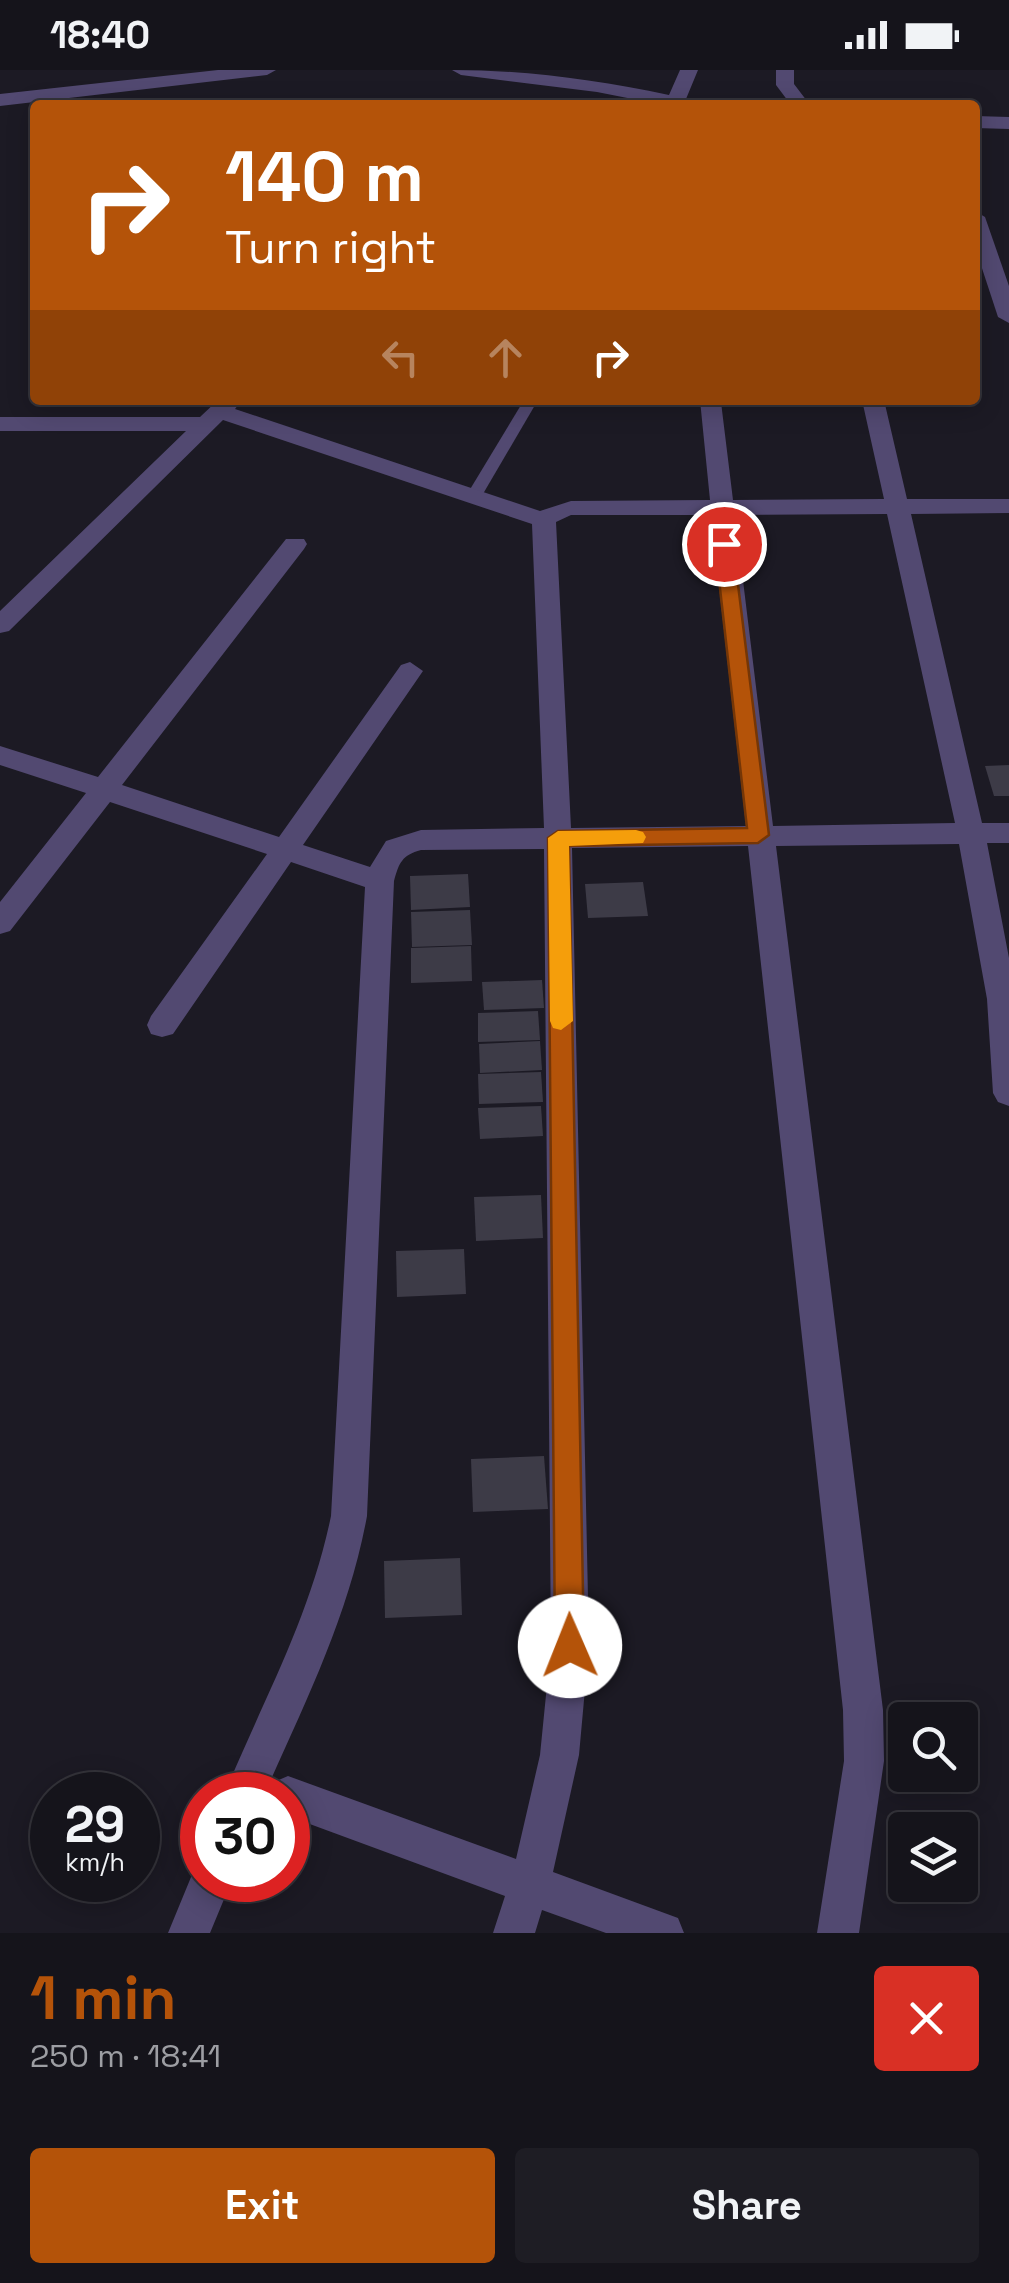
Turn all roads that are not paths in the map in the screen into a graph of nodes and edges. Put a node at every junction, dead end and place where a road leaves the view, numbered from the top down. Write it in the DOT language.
graph roads {
  1 [pos="267,70"];
  2 [pos="461,70"];
  3 [pos="690,70"];
  4 [pos="785,70"];
  5 [pos="593,78"];
  6 [pos="83,98"];
  7 [pos="0,100"];
  8 [pos="671,100"];
  9 [pos="683,100"];
  10 [pos="796,100"];
  11 [pos="980,122"];
  12 [pos="1009,122"];
  13 [pos="980,233"];
  14 [pos="1009,317"];
  15 [pos="527,405"];
  16 [pos="710,405"];
  17 [pos="873,405"];
  18 [pos="218,412"];
  19 [pos="0,424"];
  20 [pos="474,496"];
  21 [pos="897,505"];
  22 [pos="1009,506"];
  23 [pos="720,507"];
  24 [pos="544,520"];
  25 [pos="295,544"];
  26 [pos="0,625"];
  27 [pos="410,671"];
  28 [pos="0,755"];
  29 [pos="106,790"];
  30 [pos="1009,833"];
  31 [pos="972,834"];
  32 [pos="758,835"];
  33 [pos="558,838"];
  34 [pos="283,851"];
  35 [pos="380,881"];
  36 [pos="0,923"];
  37 [pos="162,1025"];
  38 [pos="1009,1093"];
  39 [pos="273,1772"];
  40 [pos="310,1807"];
  41 [pos="530,1884"];
  42 [pos="202,1902"];
  43 [pos="189,1933"];
  44 [pos="514,1933"];
  45 [pos="663,1933"];
  46 [pos="838,1933"];
  1 -- 6 [label="street"];
  2 -- 5 [label="street"];
  3 -- 9 [label="street"];
  4 -- 10 [label="street"];
  5 -- 8 [label="street"];
  6 -- 7 [label="street"];
  11 -- 12 [label="street"];
  13 -- 14 [label="street"];
  15 -- 20 [label="lane"];
  16 -- 23 [label="street"];
  17 -- 21 [label="street"];
  18 -- 19 [label="street"];
  18 -- 20 [label="street"];
  18 -- 26 [label="street"];
  20 -- 24 [label="street"];
  21 -- 22 [label="street"];
  21 -- 23 [label="street"];
  21 -- 31 [label="street"];
  23 -- 24 [label="street"];
  23 -- 32 [label="street"];
  24 -- 33 [label="street"];
  25 -- 29 [label="street"];
  27 -- 34 [label="street"];
  28 -- 29 [label="street"];
  29 -- 34 [label="street"];
  29 -- 36 [label="street"];
  30 -- 31 [label="street"];
  31 -- 32 [label="street"];
  31 -- 38 [label="street"];
  32 -- 33 [label="street"];
  32 -- 46 [label="street"];
  33 -- 35 [label="street"];
  33 -- 41 [label="street"];
  34 -- 35 [label="street"];
  34 -- 37 [label="street"];
  35 -- 39 [label="street"];
  40 -- 41 [label="street"];
  41 -- 44 [label="street"];
  41 -- 45 [label="street"];
  42 -- 43 [label="street"];
}
